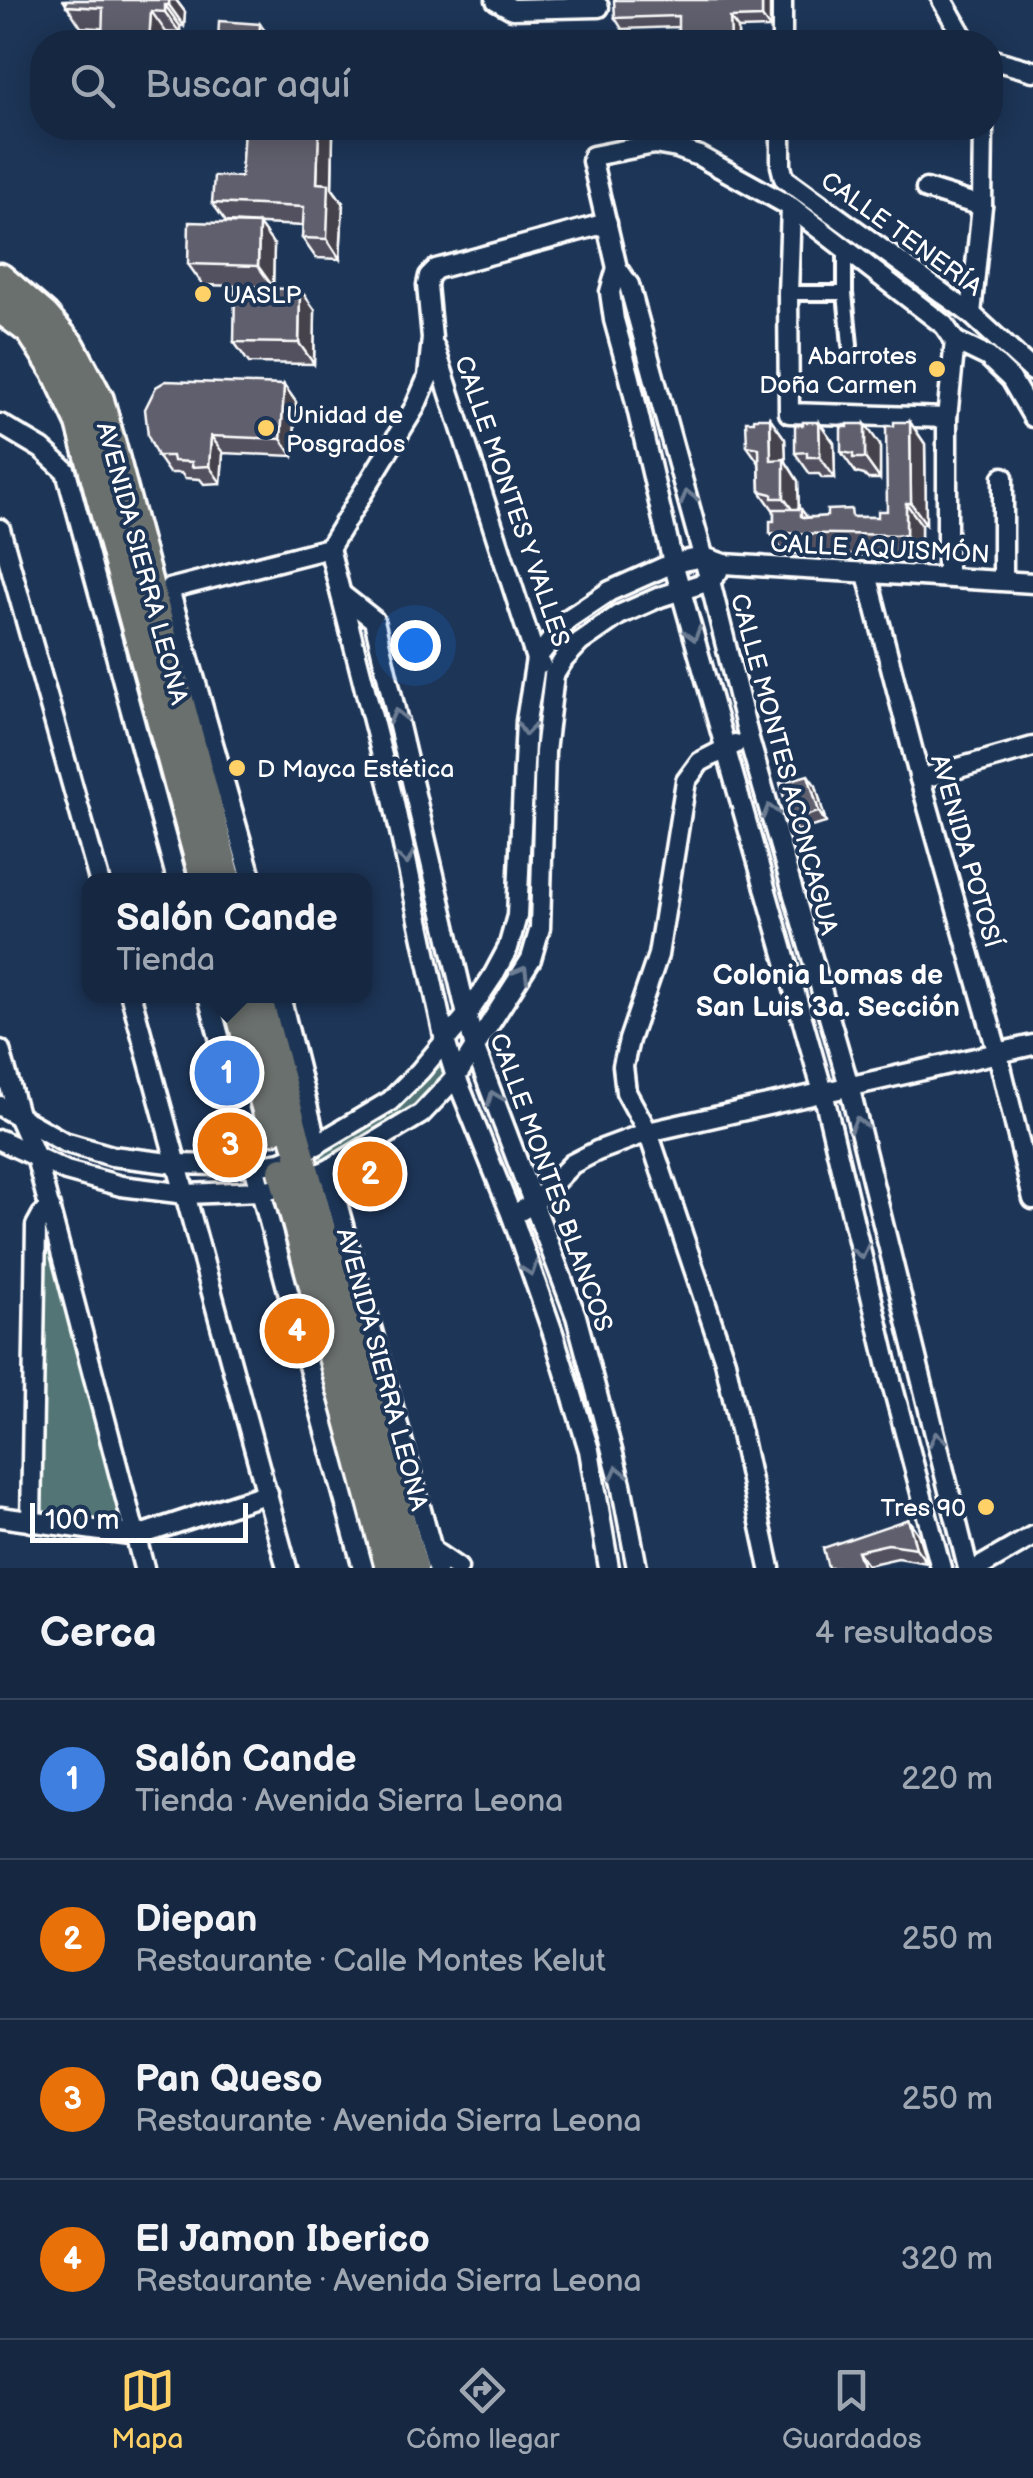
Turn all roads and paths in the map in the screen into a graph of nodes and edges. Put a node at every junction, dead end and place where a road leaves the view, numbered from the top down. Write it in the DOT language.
graph roads {
  1 [pos="496,0"];
  2 [pos="782,0"];
  3 [pos="942,0"];
  4 [pos="598,7"];
  5 [pos="782,30"];
  6 [pos="959,30"];
  7 [pos="1003,62"];
  8 [pos="1033,71"];
  9 [pos="782,140"];
  10 [pos="984,140"];
  11 [pos="926,189"];
  12 [pos="982,206"];
  13 [pos="791,208"];
  14 [pos="607,223"];
  15 [pos="844,248"];
  16 [pos="617,268"];
  17 [pos="0,278"];
  18 [pos="788,293"];
  19 [pos="844,294"];
  20 [pos="0,308"];
  21 [pos="971,314"];
  22 [pos="432,338"];
  23 [pos="955,341"];
  24 [pos="850,345"];
  25 [pos="1033,371"];
  26 [pos="654,373"];
  27 [pos="630,378"];
  28 [pos="1033,417"];
  29 [pos="947,418"];
  30 [pos="0,424"];
  31 [pos="1003,477"];
  32 [pos="0,530"];
  33 [pos="329,548"];
  34 [pos="704,557"];
  35 [pos="673,564"];
  36 [pos="724,564"];
  37 [pos="867,574"];
  38 [pos="947,577"];
  39 [pos="8,579"];
  40 [pos="1002,580"];
  41 [pos="710,581"];
  42 [pos="1033,583"];
  43 [pos="681,591"];
  44 [pos="340,594"];
  45 [pos="536,659"];
  46 [pos="554,675"];
  47 [pos="750,739"];
  48 [pos="1033,747"];
  49 [pos="725,748"];
  50 [pos="920,779"];
  51 [pos="97,873"];
  52 [pos="175,873"];
  53 [pos="202,873"];
  54 [pos="225,873"];
  55 [pos="250,873"];
  56 [pos="133,1003"];
  57 [pos="211,1003"];
  58 [pos="238,1003"];
  59 [pos="258,1003"];
  60 [pos="280,1003"];
  61 [pos="467,1014"];
  62 [pos="445,1041"];
  63 [pos="1033,1045"];
  64 [pos="476,1049"];
  65 [pos="0,1050"];
  66 [pos="998,1054"];
  67 [pos="456,1077"];
  68 [pos="848,1086"];
  69 [pos="823,1092"];
  70 [pos="0,1106"];
  71 [pos="19,1118"];
  72 [pos="648,1132"];
  73 [pos="0,1140"];
  74 [pos="36,1158"];
  75 [pos="178,1164"];
  76 [pos="291,1169"];
  77 [pos="186,1194"];
  78 [pos="1033,1199"];
  79 [pos="534,1202"];
  80 [pos="50,1207"];
  81 [pos="512,1216"];
  82 [pos="921,1372"];
  83 [pos="891,1380"];
  84 [pos="268,1493"];
  85 [pos="0,1517"];
  86 [pos="32,1522"];
  87 [pos="137,1536"];
  88 [pos="1033,1536"];
  89 [pos="428,1562"];
  90 [pos="144,1568"];
  91 [pos="287,1568"];
  92 [pos="363,1568"];
  93 [pos="390,1568"];
  94 [pos="458,1568"];
  95 [pos="609,1568"];
  96 [pos="637,1568"];
  97 [pos="770,1568"];
  98 [pos="942,1568"];
  99 [pos="968,1568"];
  100 [pos="978,1568"];
  1 -- 4 [label="street"];
  2 -- 5 [label="street"];
  3 -- 6 [label="street"];
  7 -- 8 [label="street"];
  9 -- 21 [label="street, CALLE TENERÍA"];
  10 -- 12 [label="street"];
  11 -- 12 [label="street"];
  12 -- 21 [label="street"];
  13 -- 14 [label="street, CALLE MONTES ACONCAGUA"];
  13 -- 15 [label="street"];
  13 -- 18 [label="street"];
  14 -- 16 [label="street, CALLE MONTES ACONCAGUA"];
  14 -- 22 [label="street"];
  15 -- 19 [label="street"];
  15 -- 23 [label="street"];
  16 -- 26 [label="street, CALLE MONTES ACONCAGUA"];
  16 -- 27 [label="street, CALLE MONTES ACONCAGUA"];
  17 -- 54 [label="highway, AVENIDA SIERRA LEONA"];
  18 -- 19 [label="street"];
  18 -- 29 [label="street"];
  19 -- 24 [label="street"];
  20 -- 53 [label="highway, AVENIDA SIERRA LEONA"];
  21 -- 25 [label="street, CALLE TENERÍA"];
  22 -- 33 [label="street"];
  22 -- 45 [label="street, CALLE MONTES Y VALLES"];
  23 -- 28 [label="street"];
  23 -- 29 [label="street"];
  26 -- 27 [label="street"];
  34 -- 26 [label="street, CALLE MONTES ACONCAGUA, one-way"];
  27 -- 35 [label="street, CALLE MONTES ACONCAGUA"];
  29 -- 38 [label="street"];
  30 -- 52 [label="street, AVENIDA SIERRA LEONA"];
  31 -- 40 [label="street"];
  32 -- 39 [label="street"];
  33 -- 44 [label="street, CALLE MONTES BLANCOS"];
  33 -- 55 [label="street, AVENIDA SIERRA LEONA"];
  34 -- 35 [label="street"];
  34 -- 36 [label="street, CALLE AQUISMÓN"];
  34 -- 41 [label="street, CALLE MONTES ACONCAGUA"];
  35 -- 43 [label="street, CALLE MONTES ACONCAGUA"];
  35 -- 45 [label="street"];
  36 -- 37 [label="street, CALLE AQUISMÓN"];
  36 -- 41 [label="street"];
  37 -- 38 [label="street, CALLE AQUISMÓN"];
  37 -- 50 [label="street, AVENIDA POTOSÍ"];
  38 -- 40 [label="street, CALLE AQUISMÓN"];
  39 -- 51 [label="street"];
  40 -- 42 [label="street, CALLE AQUISMÓN"];
  41 -- 43 [label="street"];
  41 -- 47 [label="street, CALLE MONTES ACONCAGUA"];
  43 -- 46 [label="street"];
  43 -- 49 [label="street, CALLE MONTES ACONCAGUA, one-way"];
  61 -- 44 [label="street, CALLE MONTES BLANCOS, one-way"];
  44 -- 62 [label="street, CALLE MONTES BLANCOS, one-way"];
  45 -- 46 [label="street, CALLE MONTES Y VALLES"];
  45 -- 61 [label="street, one-way"];
  64 -- 46 [label="street, one-way"];
  47 -- 49 [label="street"];
  68 -- 47 [label="street, CALLE MONTES ACONCAGUA, one-way"];
  48 -- 50 [label="street"];
  49 -- 69 [label="street, CALLE MONTES ACONCAGUA"];
  49 -- 72 [label="street"];
  50 -- 66 [label="street, AVENIDA POTOSÍ"];
  56 -- 75 [label="street"];
  57 -- 76 [label="street, AVENIDA SIERRA LEONA"];
  58 -- 76 [label="highway, AVENIDA SIERRA LEONA"];
  59 -- 76 [label="highway, AVENIDA SIERRA LEONA"];
  60 -- 76 [label="street, AVENIDA SIERRA LEONA"];
  61 -- 62 [label="street"];
  61 -- 64 [label="street, CALLE MONTES BLANCOS"];
  62 -- 67 [label="street, CALLE MONTES BLANCOS"];
  62 -- 76 [label="street"];
  63 -- 66 [label="street"];
  64 -- 67 [label="street"];
  79 -- 64 [label="street, CALLE MONTES BLANCOS, one-way"];
  65 -- 71 [label="street"];
  66 -- 68 [label="street"];
  66 -- 78 [label="street, AVENIDA POTOSÍ"];
  67 -- 76 [label="street"];
  67 -- 81 [label="street, CALLE MONTES BLANCOS"];
  68 -- 69 [label="street"];
  82 -- 68 [label="street, CALLE MONTES ACONCAGUA, one-way"];
  69 -- 72 [label="street"];
  69 -- 83 [label="street, CALLE MONTES ACONCAGUA, one-way"];
  70 -- 71 [label="street"];
  71 -- 74 [label="street"];
  71 -- 75 [label="street"];
  72 -- 79 [label="street"];
  72 -- 97 [label="street"];
  73 -- 74 [label="street"];
  74 -- 77 [label="street"];
  74 -- 80 [label="street"];
  75 -- 76 [label="street"];
  75 -- 77 [label="street"];
  76 -- 77 [label="street"];
  76 -- 89 [label="highway, AVENIDA SIERRA LEONA"];
  76 -- 92 [label="street, AVENIDA SIERRA LEONA"];
  76 -- 93 [label="highway, AVENIDA SIERRA LEONA"];
  77 -- 84 [label="street"];
  79 -- 81 [label="street"];
  96 -- 79 [label="street, CALLE MONTES BLANCOS, one-way"];
  80 -- 86 [label="street"];
  80 -- 87 [label="street"];
  81 -- 95 [label="street, CALLE MONTES BLANCOS, one-way"];
  82 -- 83 [label="street"];
  99 -- 82 [label="street, CALLE MONTES ACONCAGUA, one-way"];
  83 -- 98 [label="street, CALLE MONTES ACONCAGUA"];
  84 -- 87 [label="street"];
  84 -- 91 [label="street"];
  85 -- 86 [label="street"];
  86 -- 87 [label="street"];
  87 -- 90 [label="street"];
  88 -- 100 [label="street"];
  89 -- 94 [label="street"];
}
